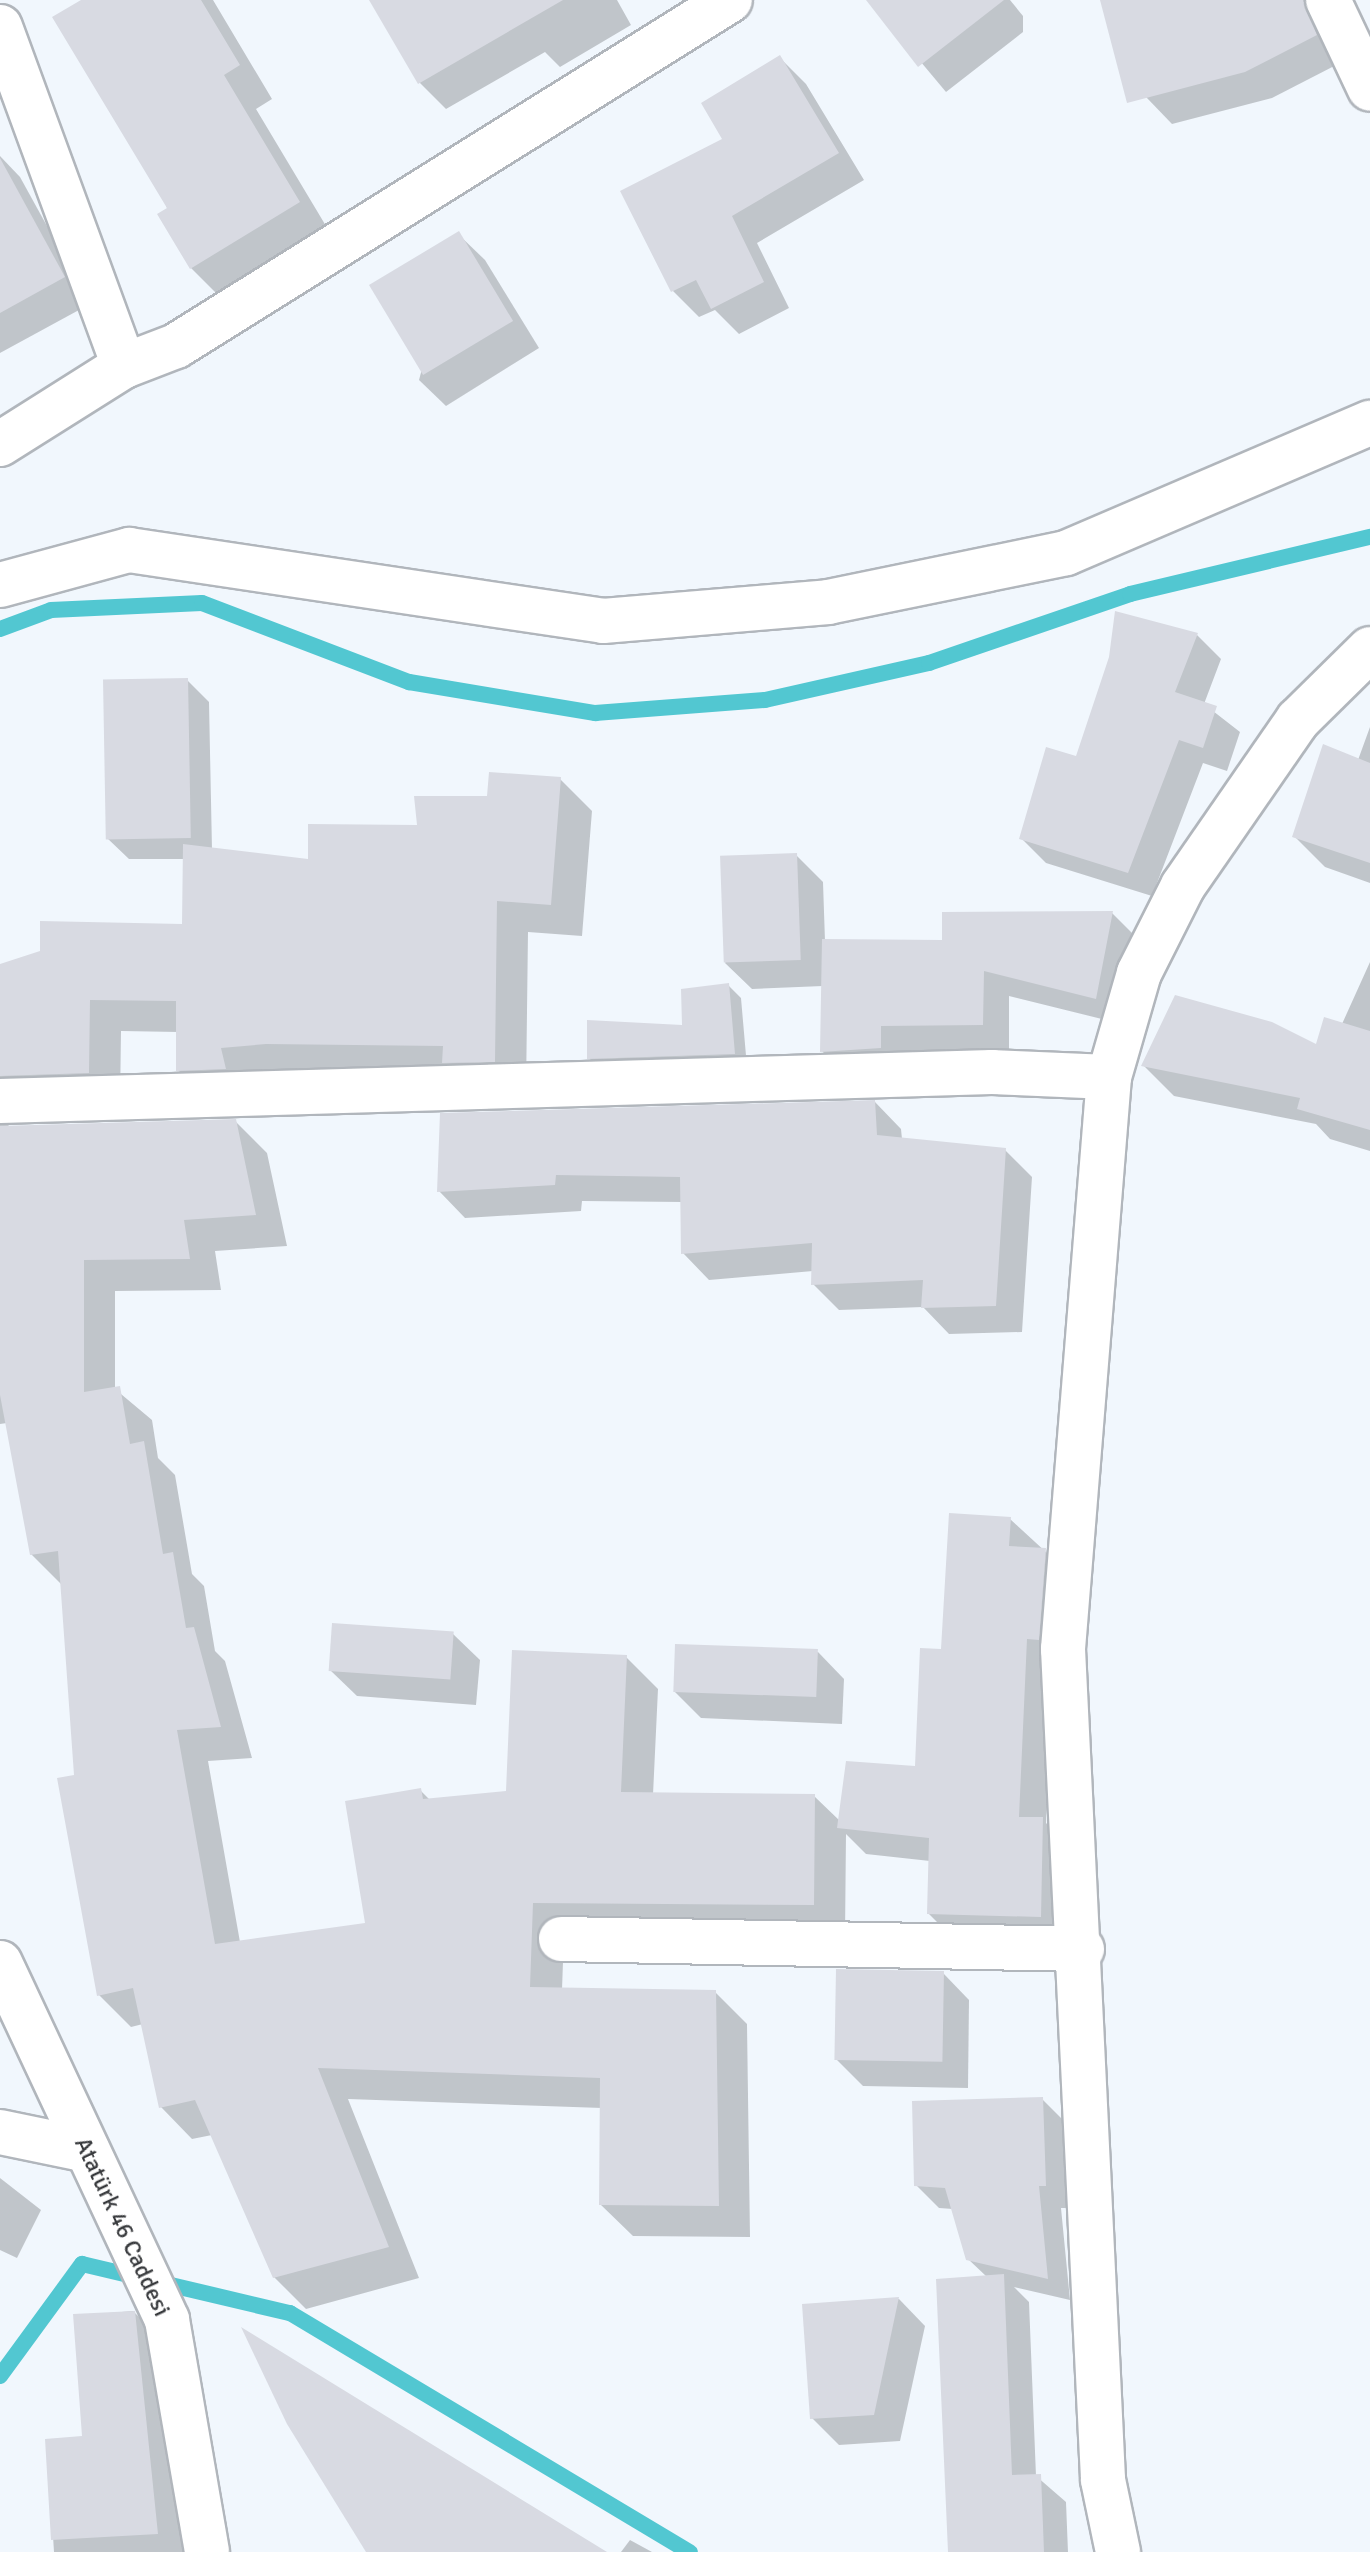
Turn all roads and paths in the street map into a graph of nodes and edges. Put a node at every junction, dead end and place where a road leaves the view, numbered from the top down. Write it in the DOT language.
graph roads {
  1 [pos="730,0"];
  2 [pos="1328,0"];
  3 [pos="0,27"];
  4 [pos="1363,42"];
  5 [pos="1370,89"];
  6 [pos="124,366"];
  7 [pos="1370,423"];
  8 [pos="0,444"];
  9 [pos="0,585"];
  10 [pos="1370,649"];
  11 [pos="1109,1077"];
  12 [pos="0,1101"];
  13 [pos="561,1939"];
  14 [pos="1082,1949"];
  15 [pos="0,1963"];
  16 [pos="0,2132"];
  17 [pos="87,2150"];
  18 [pos="207,2552"];
  19 [pos="1118,2552"];
  1 -- 6 [label="street"];
  2 -- 4 [label="street"];
  3 -- 6 [label="street"];
  4 -- 5 [label="street"];
  6 -- 8 [label="street"];
  7 -- 9 [label="street"];
  10 -- 11 [label="street"];
  11 -- 12 [label="street"];
  11 -- 14 [label="street"];
  13 -- 14 [label="street"];
  14 -- 19 [label="street"];
  15 -- 17 [label="street, Atatürk 46 Caddesi"];
  16 -- 17 [label="street"];
  17 -- 18 [label="street, Atatürk 46 Caddesi"];
}
